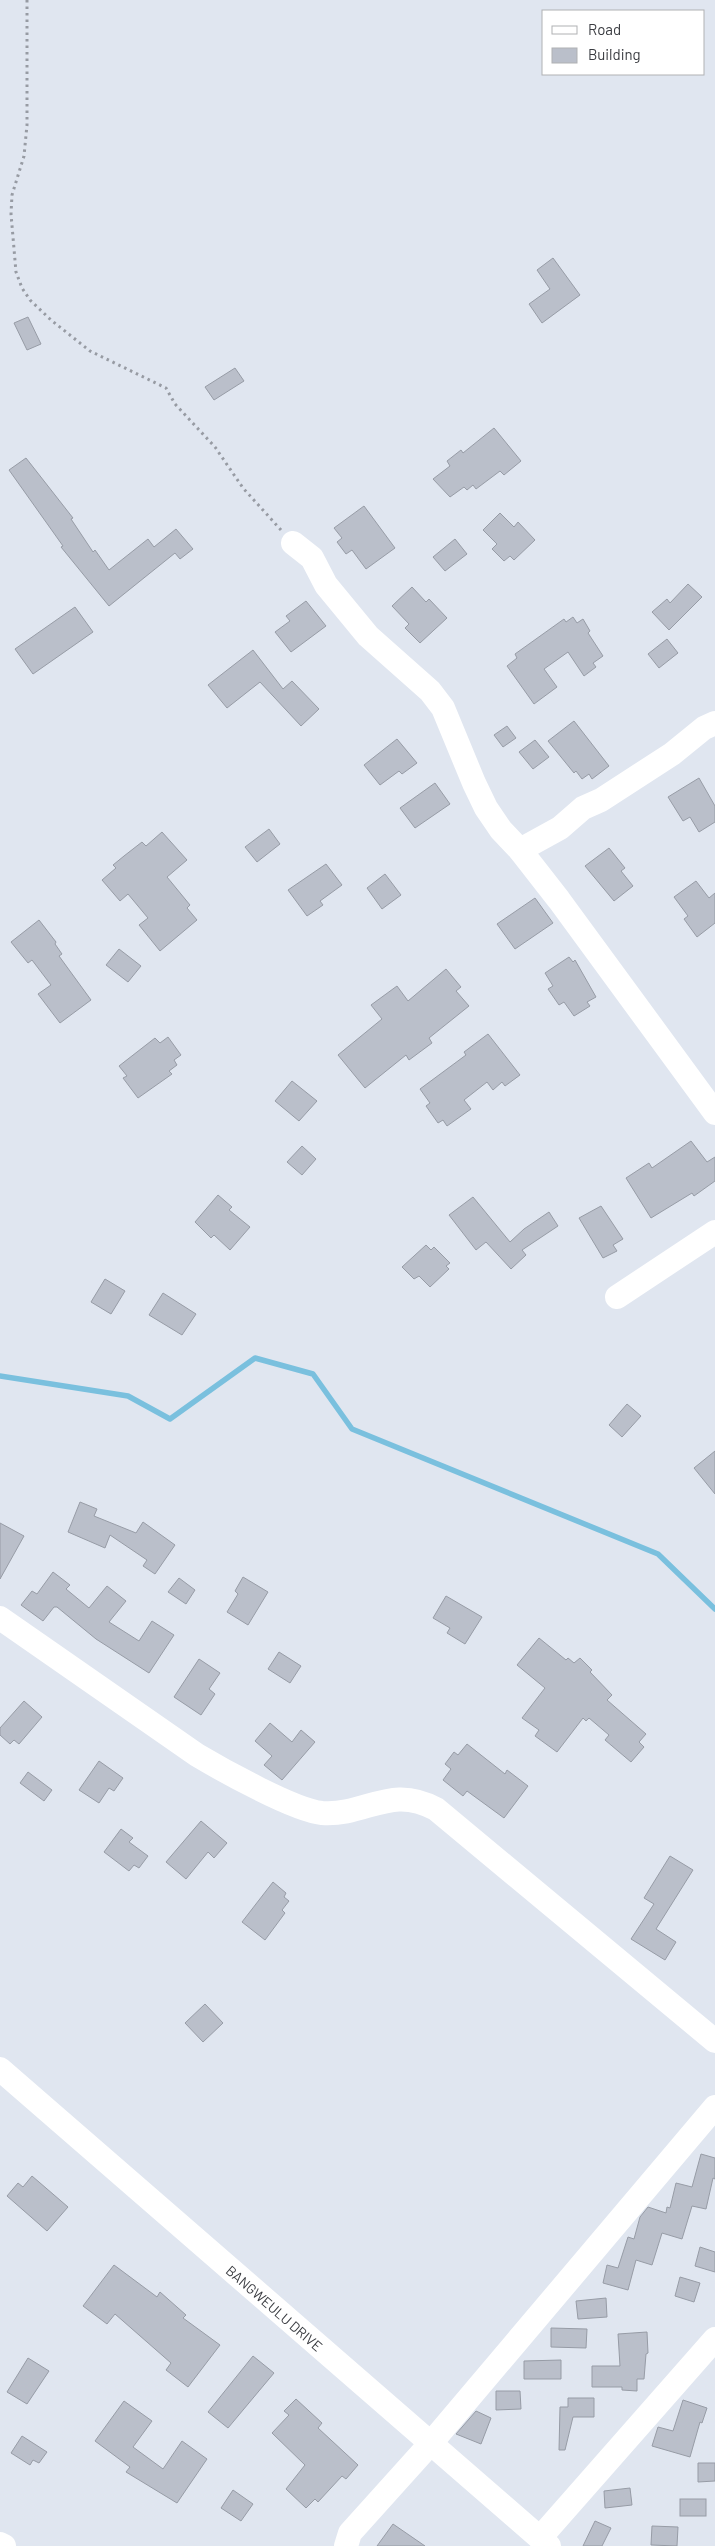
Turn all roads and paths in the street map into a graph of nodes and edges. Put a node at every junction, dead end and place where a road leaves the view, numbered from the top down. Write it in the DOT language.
graph roads {
  1 [pos="27,0"];
  2 [pos="293,543"];
  3 [pos="715,724"];
  4 [pos="520,850"];
  5 [pos="715,1113"];
  6 [pos="715,1232"];
  7 [pos="617,1297"];
  8 [pos="0,1618"];
  9 [pos="715,2040"];
  10 [pos="0,2069"];
  11 [pos="715,2107"];
  12 [pos="715,2339"];
  13 [pos="431,2443"];
  14 [pos="544,2542"];
  15 [pos="0,2544"];
  16 [pos="4,2546"];
  17 [pos="346,2546"];
  1 -- 2 [label="path"];
  2 -- 4 [label="street"];
  3 -- 4 [label="street"];
  4 -- 5 [label="street"];
  6 -- 7 [label="street"];
  8 -- 9 [label="street"];
  10 -- 13 [label="street, BANGWEULU DRIVE"];
  11 -- 13 [label="street"];
  12 -- 14 [label="street"];
  13 -- 14 [label="street, BANGWEULU DRIVE"];
  13 -- 17 [label="street"];
  15 -- 16 [label="street"];
}
